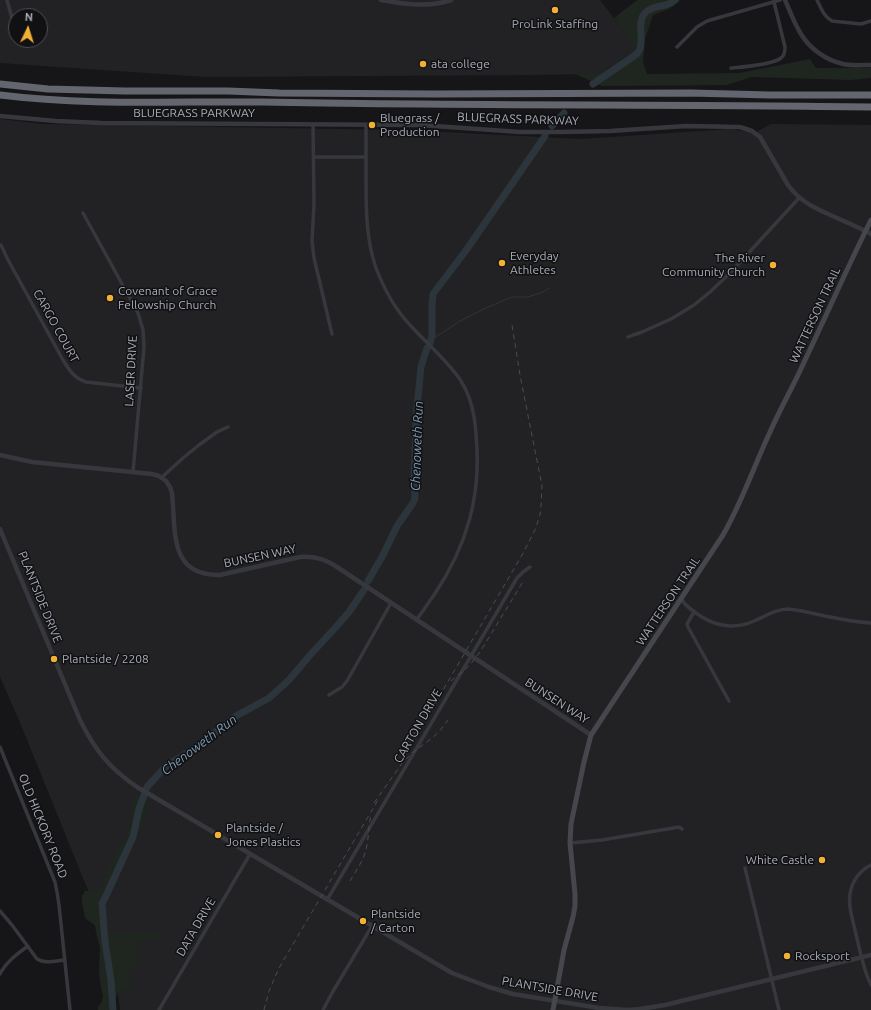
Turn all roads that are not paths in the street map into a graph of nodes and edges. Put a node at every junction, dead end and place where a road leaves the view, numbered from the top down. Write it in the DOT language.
graph roads {
  1 [pos="381,0"];
  2 [pos="451,0"];
  3 [pos="780,0"];
  4 [pos="785,0"];
  5 [pos="817,0"];
  6 [pos="774,2"];
  7 [pos="871,21"];
  8 [pos="677,47"];
  9 [pos="871,65"];
  10 [pos="731,68"];
  11 [pos="0,84"];
  12 [pos="0,95"];
  13 [pos="871,95"];
  14 [pos="871,107"];
  15 [pos="0,116"];
  16 [pos="313,124"];
  17 [pos="366,125"];
  18 [pos="314,157"];
  19 [pos="366,157"];
  20 [pos="799,198"];
  21 [pos="83,213"];
  22 [pos="871,220"];
  23 [pos="866,231"];
  24 [pos="871,234"];
  25 [pos="1,245"];
  26 [pos="332,334"];
  27 [pos="628,338"];
  28 [pos="141,388"];
  29 [pos="228,427"];
  30 [pos="0,455"];
  31 [pos="132,472"];
  32 [pos="161,478"];
  33 [pos="0,529"];
  34 [pos="530,567"];
  35 [pos="681,599"];
  36 [pos="391,603"];
  37 [pos="694,612"];
  38 [pos="416,620"];
  39 [pos="871,623"];
  40 [pos="471,656"];
  41 [pos="329,695"];
  42 [pos="729,701"];
  43 [pos="591,735"];
  44 [pos="0,747"];
  45 [pos="682,829"];
  46 [pos="570,843"];
  47 [pos="250,854"];
  48 [pos="871,865"];
  49 [pos="745,868"];
  50 [pos="327,900"];
  51 [pos="0,911"];
  52 [pos="372,926"];
  53 [pos="28,946"];
  54 [pos="871,955"];
  55 [pos="862,957"];
  56 [pos="64,960"];
  57 [pos="0,974"];
  58 [pos="772,979"];
  59 [pos="871,985"];
  60 [pos="555,1001"];
  61 [pos="70,1010"];
  62 [pos="159,1010"];
  63 [pos="323,1010"];
  64 [pos="553,1010"];
  65 [pos="627,1010"];
  66 [pos="779,1010"];
  1 -- 2 [label="street"];
  3 -- 6 [label="street"];
  4 -- 9 [label="street"];
  5 -- 7 [label="street"];
  6 -- 8 [label="street"];
  6 -- 10 [label="street"];
  11 -- 13 [label="highway"];
  12 -- 14 [label="highway"];
  15 -- 16 [label="street, BLUEGRASS PARKWAY"];
  16 -- 17 [label="street, BLUEGRASS PARKWAY"];
  16 -- 18 [label="street"];
  17 -- 19 [label="street"];
  17 -- 20 [label="street, BLUEGRASS PARKWAY"];
  18 -- 19 [label="street"];
  18 -- 26 [label="street"];
  19 -- 38 [label="street"];
  20 -- 23 [label="street, BLUEGRASS PARKWAY"];
  20 -- 27 [label="street"];
  21 -- 28 [label="street, LASER DRIVE"];
  22 -- 23 [label="main road, WATTERSON TRAIL"];
  23 -- 24 [label="street, BLUEGRASS PARKWAY"];
  23 -- 35 [label="main road, WATTERSON TRAIL"];
  25 -- 28 [label="street, CARGO COURT"];
  28 -- 31 [label="street, LASER DRIVE"];
  29 -- 32 [label="street"];
  30 -- 31 [label="street"];
  31 -- 32 [label="street"];
  32 -- 36 [label="street, BUNSEN WAY"];
  33 -- 47 [label="street, PLANTSIDE DRIVE"];
  34 -- 40 [label="street, CARTON DRIVE"];
  35 -- 37 [label="street"];
  35 -- 43 [label="main road, WATTERSON TRAIL"];
  36 -- 38 [label="street, BUNSEN WAY"];
  36 -- 41 [label="street"];
  37 -- 39 [label="street"];
  37 -- 42 [label="street"];
  38 -- 40 [label="street, BUNSEN WAY"];
  40 -- 43 [label="street, BUNSEN WAY"];
  40 -- 50 [label="street, CARTON DRIVE"];
  43 -- 46 [label="main road, WATTERSON TRAIL"];
  44 -- 56 [label="street, OLD HICKORY ROAD"];
  45 -- 46 [label="street"];
  46 -- 60 [label="main road, WATTERSON TRAIL"];
  47 -- 50 [label="street, PLANTSIDE DRIVE"];
  47 -- 62 [label="street, DATA DRIVE"];
  48 -- 55 [label="street"];
  49 -- 58 [label="street"];
  50 -- 52 [label="street, PLANTSIDE DRIVE"];
  51 -- 53 [label="street"];
  52 -- 60 [label="street, PLANTSIDE DRIVE"];
  52 -- 63 [label="street"];
  53 -- 56 [label="street"];
  53 -- 57 [label="street"];
  54 -- 55 [label="street, PLANTSIDE DRIVE"];
  55 -- 58 [label="street, PLANTSIDE DRIVE"];
  55 -- 59 [label="street"];
  56 -- 61 [label="street, OLD HICKORY ROAD"];
  58 -- 65 [label="street, PLANTSIDE DRIVE"];
  58 -- 66 [label="street"];
  60 -- 64 [label="main road, WATTERSON TRAIL"];
  60 -- 65 [label="street, PLANTSIDE DRIVE"];
}
